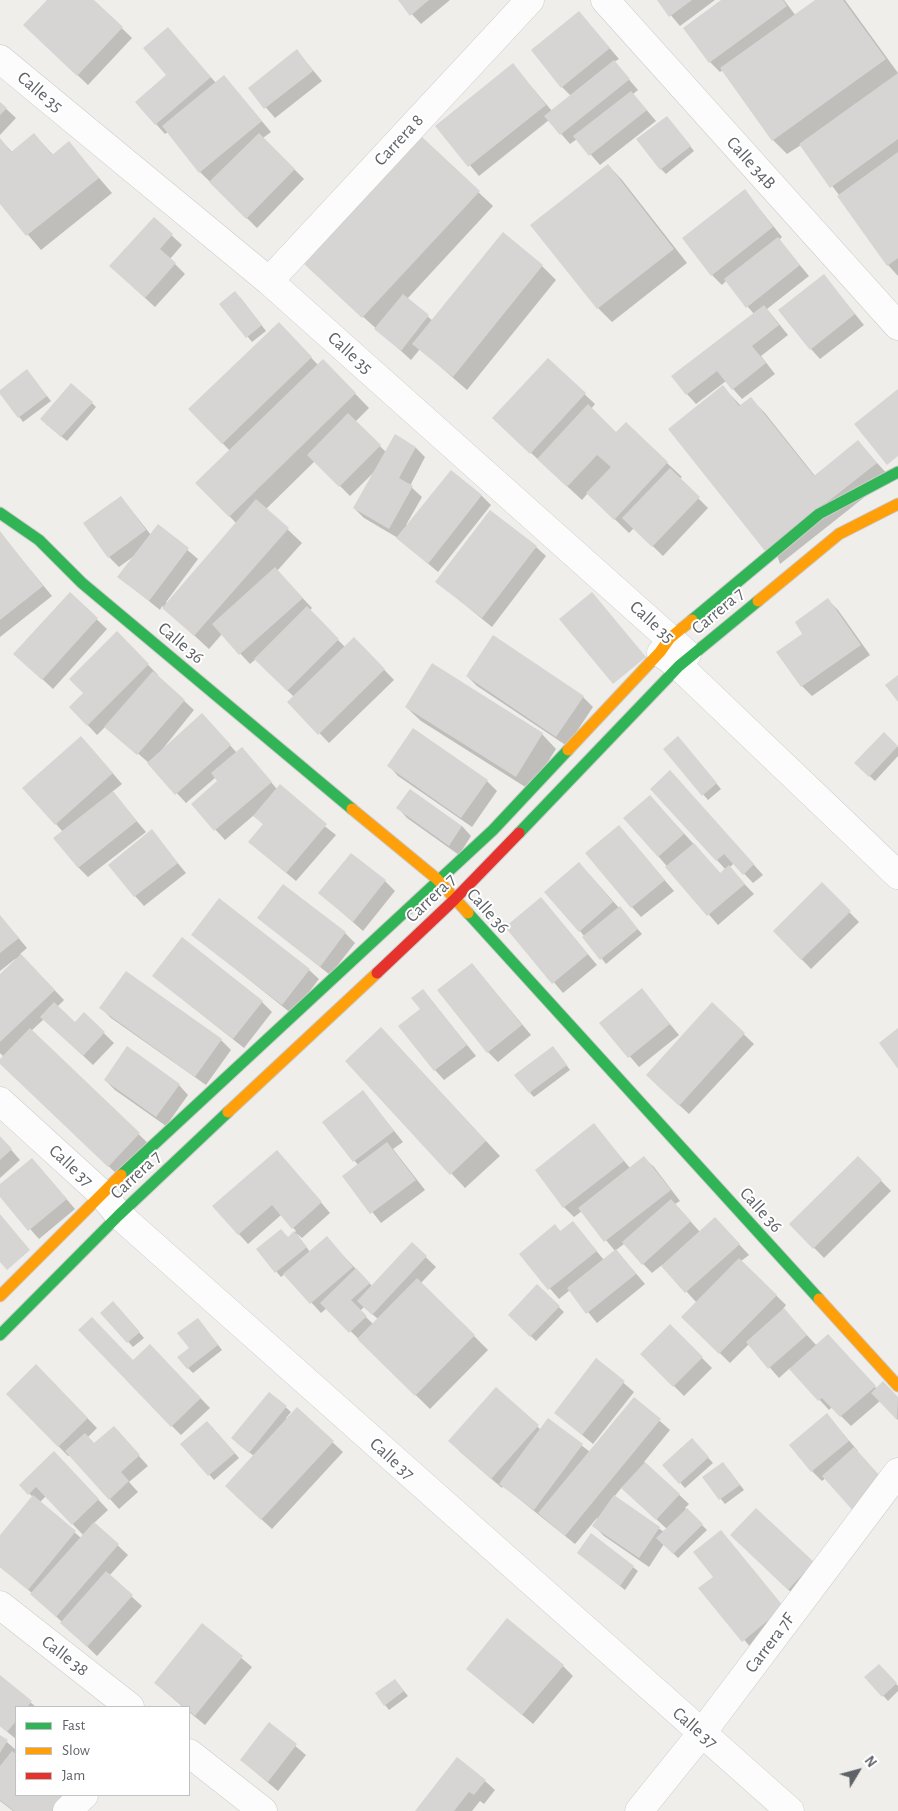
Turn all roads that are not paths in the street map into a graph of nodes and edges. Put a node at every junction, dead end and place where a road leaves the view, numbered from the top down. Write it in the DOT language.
graph roads {
  1 [pos="530,0"];
  2 [pos="605,0"];
  3 [pos="0,59"];
  4 [pos="269,281"];
  5 [pos="898,326"];
  6 [pos="898,472"];
  7 [pos="898,504"];
  8 [pos="0,512"];
  9 [pos="675,653"];
  10 [pos="898,874"];
  11 [pos="437,879"];
  12 [pos="454,900"];
  13 [pos="0,1101"];
  14 [pos="101,1193"];
  15 [pos="119,1215"];
  16 [pos="0,1296"];
  17 [pos="0,1335"];
  18 [pos="898,1386"];
  19 [pos="898,1472"];
  20 [pos="0,1605"];
  21 [pos="129,1706"];
  22 [pos="701,1734"];
  23 [pos="190,1754"];
  24 [pos="83,1796"];
  25 [pos="67,1811"];
  26 [pos="263,1811"];
  27 [pos="639,1811"];
  28 [pos="790,1811"];
  1 -- 4 [label="street, Carrera 8"];
  2 -- 5 [label="street, Calle 34B"];
  3 -- 4 [label="street, Calle 35"];
  4 -- 9 [label="street, Calle 35"];
  6 -- 9 [label="street, Carrera 7"];
  7 -- 9 [label="street, Carrera 7"];
  8 -- 11 [label="street, Calle 36"];
  9 -- 10 [label="street, Calle 35"];
  9 -- 11 [label="street, Carrera 7"];
  9 -- 12 [label="street, Carrera 7"];
  11 -- 12 [label="street, Calle 36"];
  11 -- 14 [label="street, Carrera 7"];
  12 -- 15 [label="street, Carrera 7"];
  12 -- 18 [label="street, Calle 36"];
  13 -- 14 [label="street, Calle 37"];
  14 -- 15 [label="street, Calle 37"];
  14 -- 16 [label="street, Carrera 7"];
  15 -- 17 [label="street, Carrera 7"];
  15 -- 22 [label="street, Calle 37"];
  19 -- 22 [label="street, Carrera 7F"];
  20 -- 21 [label="street, Calle 38"];
  22 -- 27 [label="street, Carrera 7F"];
  22 -- 28 [label="street, Calle 37"];
  23 -- 26 [label="street"];
  24 -- 25 [label="street"];
}
